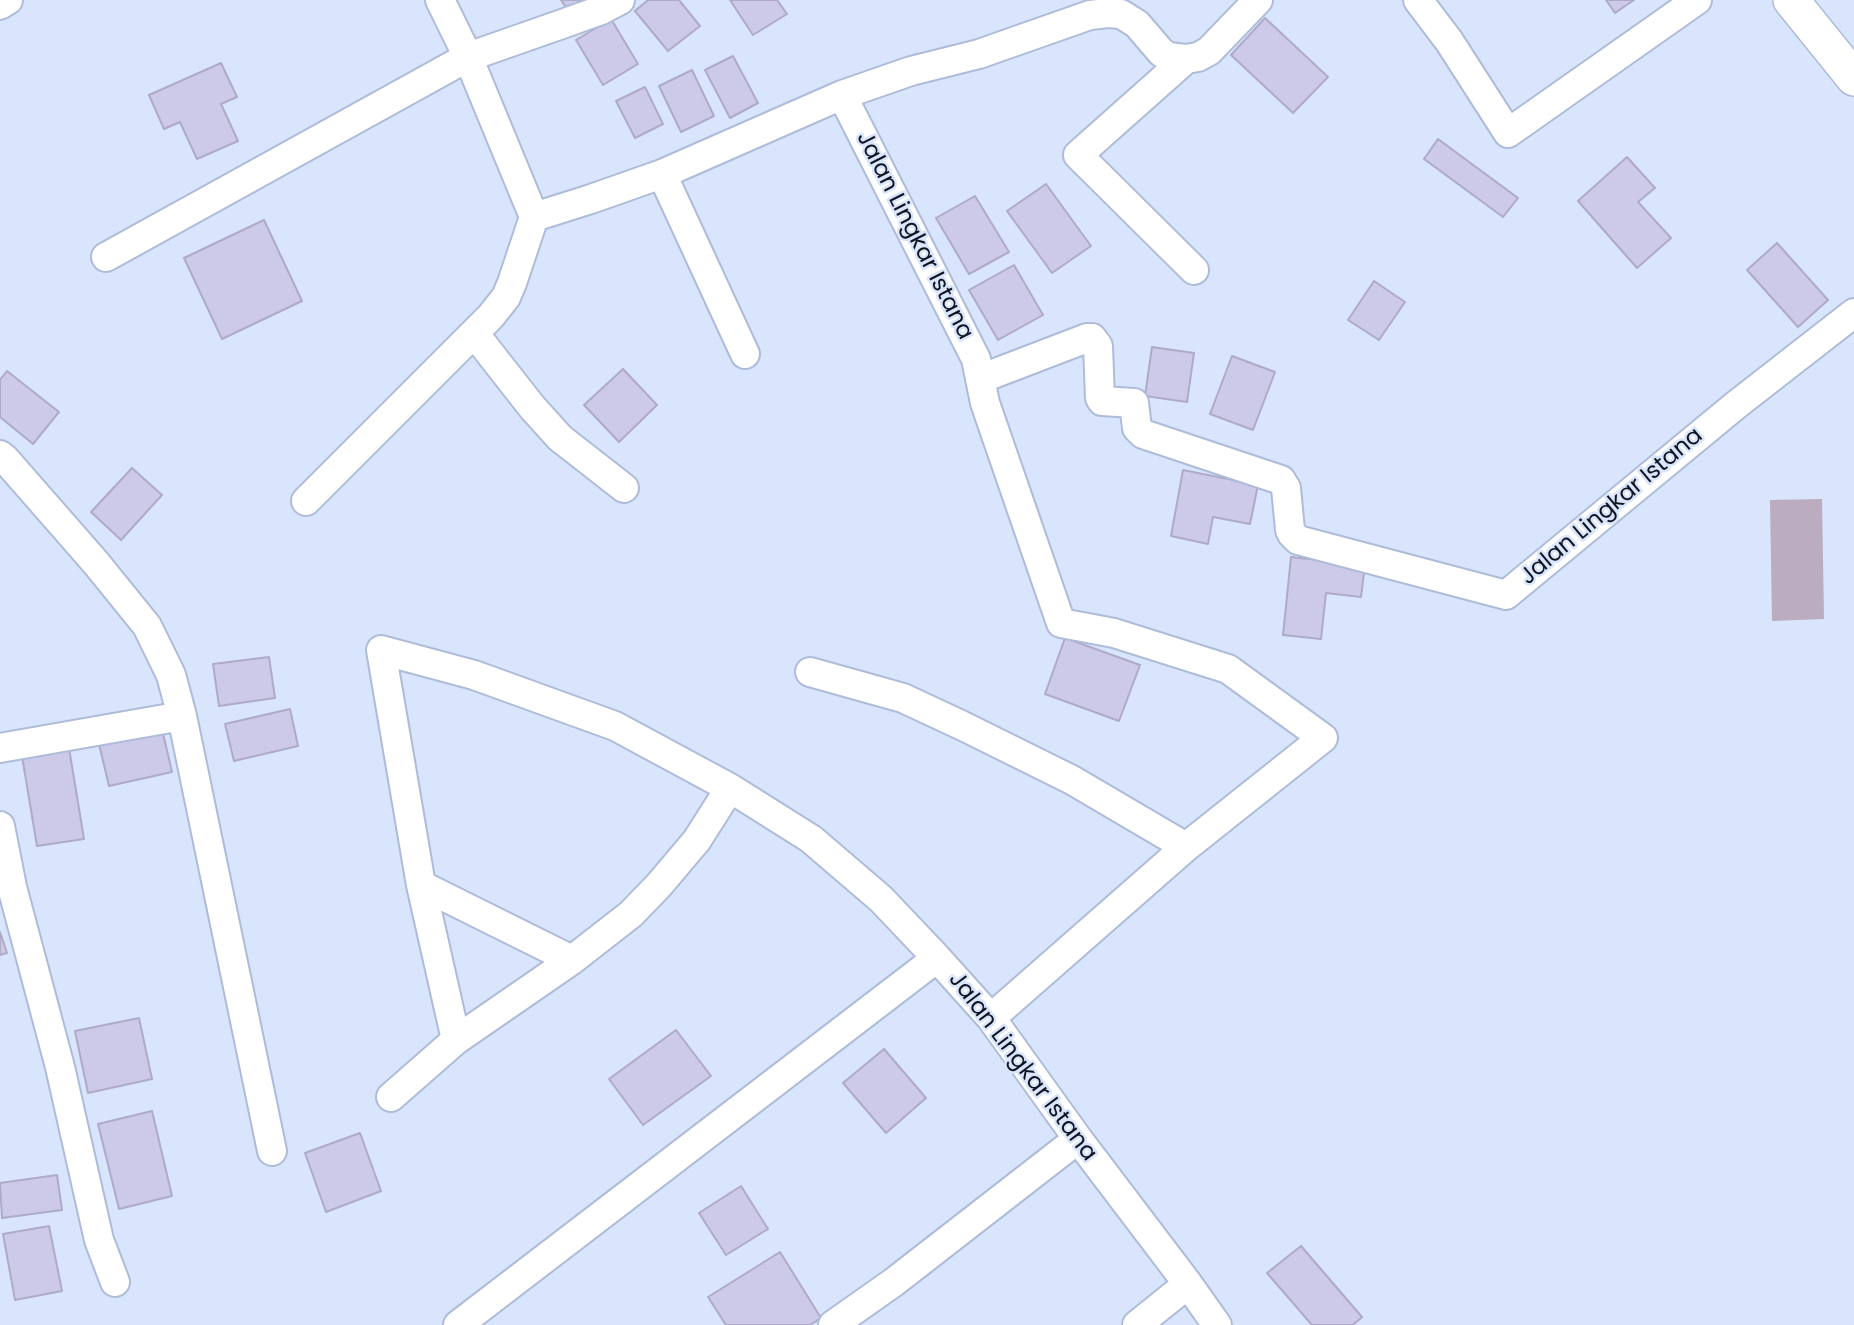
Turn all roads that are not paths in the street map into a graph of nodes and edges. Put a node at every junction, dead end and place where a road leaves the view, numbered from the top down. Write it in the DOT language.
graph roads {
  1 [pos="8,0"];
  2 [pos="440,0"];
  3 [pos="620,0"];
  4 [pos="1258,0"];
  5 [pos="1418,0"];
  6 [pos="1697,0"];
  7 [pos="1791,0"];
  8 [pos="0,5"];
  9 [pos="468,57"];
  10 [pos="1186,59"];
  11 [pos="1854,78"];
  12 [pos="842,95"];
  13 [pos="662,174"];
  14 [pos="534,217"];
  15 [pos="106,257"];
  16 [pos="1194,271"];
  17 [pos="1854,313"];
  18 [pos="474,333"];
  19 [pos="745,354"];
  20 [pos="983,391"];
  21 [pos="0,455"];
  22 [pos="624,488"];
  23 [pos="306,501"];
  24 [pos="810,672"];
  25 [pos="182,716"];
  26 [pos="0,748"];
  27 [pos="730,788"];
  28 [pos="0,827"];
  29 [pos="1186,846"];
  30 [pos="421,886"];
  31 [pos="937,958"];
  32 [pos="572,960"];
  33 [pos="991,1018"];
  34 [pos="456,1040"];
  35 [pos="391,1097"];
  36 [pos="1078,1139"];
  37 [pos="272,1151"];
  38 [pos="115,1282"];
  39 [pos="1188,1284"];
  40 [pos="458,1325"];
  41 [pos="833,1325"];
  42 [pos="1137,1325"];
  43 [pos="1217,1325"];
  1 -- 8 [label="street"];
  2 -- 9 [label="street"];
  3 -- 9 [label="street"];
  4 -- 10 [label="street"];
  5 -- 6 [label="street"];
  7 -- 11 [label="street"];
  9 -- 14 [label="street"];
  9 -- 15 [label="street"];
  10 -- 12 [label="street"];
  10 -- 16 [label="street"];
  12 -- 13 [label="street"];
  12 -- 20 [label="street, Jalan Lingkar Istana"];
  13 -- 14 [label="street"];
  13 -- 19 [label="street"];
  14 -- 18 [label="street"];
  17 -- 20 [label="street, Jalan Lingkar Istana"];
  18 -- 22 [label="street"];
  18 -- 23 [label="street"];
  20 -- 29 [label="street"];
  21 -- 25 [label="street"];
  24 -- 29 [label="street"];
  25 -- 26 [label="street"];
  25 -- 37 [label="street"];
  27 -- 30 [label="street, Jalan Lingkar Istana"];
  27 -- 31 [label="street, Jalan Lingkar Istana"];
  27 -- 32 [label="street"];
  28 -- 38 [label="street"];
  29 -- 33 [label="street"];
  30 -- 32 [label="street"];
  30 -- 34 [label="street"];
  31 -- 33 [label="street, Jalan Lingkar Istana"];
  31 -- 40 [label="street"];
  32 -- 34 [label="street"];
  33 -- 36 [label="street, Jalan Lingkar Istana"];
  34 -- 35 [label="street"];
  36 -- 39 [label="street, Jalan Lingkar Istana"];
  36 -- 41 [label="street"];
  39 -- 42 [label="street"];
  39 -- 43 [label="street, Jalan Lingkar Istana"];
}
